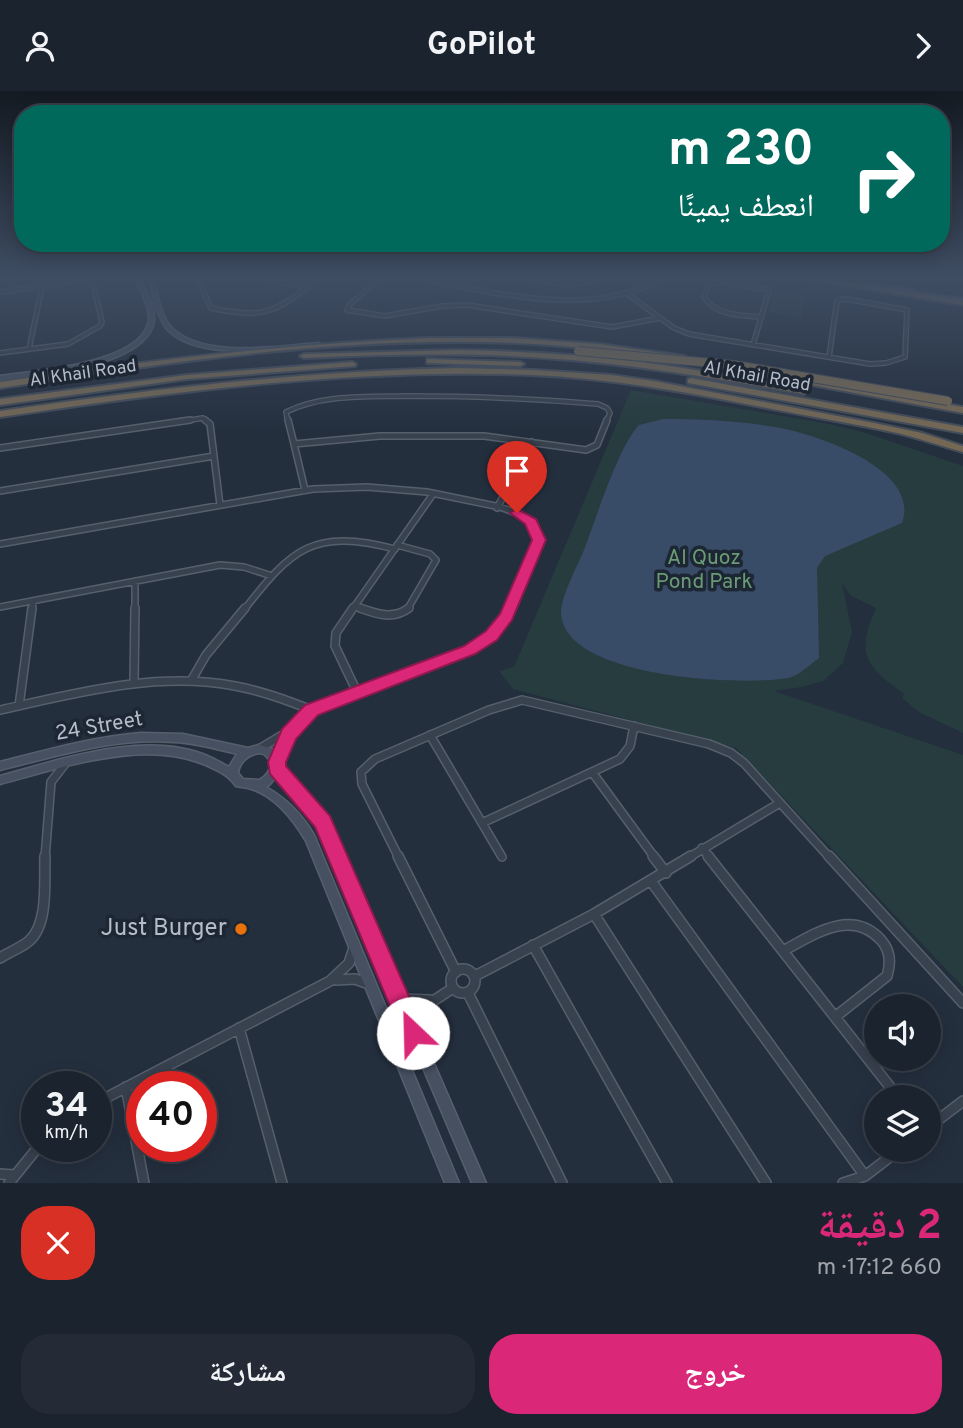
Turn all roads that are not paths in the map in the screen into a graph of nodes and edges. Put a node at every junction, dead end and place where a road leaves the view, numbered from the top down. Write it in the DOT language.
graph roads {
  1 [pos="33,329"];
  2 [pos="95,329"];
  3 [pos="148,329"];
  4 [pos="172,329"];
  5 [pos="678,329"];
  6 [pos="757,329"];
  7 [pos="833,329"];
  8 [pos="906,329"];
  9 [pos="338,345"];
  10 [pos="753,345"];
  11 [pos="597,347"];
  12 [pos="29,349"];
  13 [pos="0,353"];
  14 [pos="333,355"];
  15 [pos="829,357"];
  16 [pos="314,366"];
  17 [pos="0,381"];
  18 [pos="779,387"];
  19 [pos="692,390"];
  20 [pos="0,392"];
  21 [pos="140,395"];
  22 [pos="0,402"];
  23 [pos="963,406"];
  24 [pos="0,414"];
  25 [pos="963,418"];
  26 [pos="844,420"];
  27 [pos="963,430"];
  28 [pos="963,438"];
  29 [pos="532,442"];
  30 [pos="293,444"];
  31 [pos="0,447"];
  32 [pos="963,449"];
  33 [pos="963,455"];
  34 [pos="214,456"];
  35 [pos="305,490"];
  36 [pos="0,491"];
  37 [pos="433,494"];
  38 [pos="220,505"];
  39 [pos="497,507"];
  40 [pos="0,544"];
  41 [pos="396,547"];
  42 [pos="272,576"];
  43 [pos="135,581"];
  44 [pos="33,601"];
  45 [pos="354,606"];
  46 [pos="0,607"];
  47 [pos="191,681"];
  48 [pos="134,682"];
  49 [pos="357,692"];
  50 [pos="19,706"];
  51 [pos="0,710"];
  52 [pos="312,710"];
  53 [pos="634,726"];
  54 [pos="293,728"];
  55 [pos="430,735"];
  56 [pos="259,749"];
  57 [pos="247,752"];
  58 [pos="65,764"];
  59 [pos="277,765"];
  60 [pos="0,766"];
  61 [pos="592,772"];
  62 [pos="233,774"];
  63 [pos="0,780"];
  64 [pos="254,786"];
  65 [pos="778,803"];
  66 [pos="482,823"];
  67 [pos="702,848"];
  68 [pos="502,857"];
  69 [pos="666,873"];
  70 [pos="651,881"];
  71 [pos="594,914"];
  72 [pos="896,933"];
  73 [pos="883,942"];
  74 [pos="533,946"];
  75 [pos="354,947"];
  76 [pos="783,951"];
  77 [pos="0,958"];
  78 [pos="456,972"];
  79 [pos="475,976"];
  80 [pos="330,981"];
  81 [pos="369,984"];
  82 [pos="453,988"];
  83 [pos="468,993"];
  84 [pos="398,999"];
  85 [pos="433,1000"];
  86 [pos="963,1003"];
  87 [pos="835,1017"];
  88 [pos="239,1028"];
  89 [pos="413,1033"];
  90 [pos="157,1071"];
  91 [pos="889,1085"];
  92 [pos="963,1101"];
  93 [pos="941,1118"];
  94 [pos="25,1162"];
  95 [pos="140,1162"];
  96 [pos="883,1162"];
  97 [pos="0,1174"];
  98 [pos="865,1176"];
  99 [pos="11,1179"];
  100 [pos="144,1183"];
  101 [pos="282,1183"];
  102 [pos="452,1183"];
  103 [pos="479,1183"];
  104 [pos="562,1183"];
  105 [pos="667,1183"];
  106 [pos="766,1183"];
  107 [pos="843,1183"];
  1 -- 12 [label="street"];
  2 -- 12 [label="street"];
  3 -- 17 [label="street"];
  4 -- 9 [label="street"];
  5 -- 10 [label="street"];
  6 -- 10 [label="street"];
  7 -- 15 [label="street"];
  8 -- 15 [label="street"];
  9 -- 11 [label="highway"];
  9 -- 17 [label="highway"];
  10 -- 15 [label="street"];
  11 -- 18 [label="highway"];
  11 -- 23 [label="highway"];
  12 -- 13 [label="street"];
  14 -- 18 [label="highway, Al Khail Road"];
  14 -- 20 [label="highway, Al Khail Road"];
  14 -- 23 [label="highway, bridge"];
  16 -- 22 [label="highway, Al Khail Road"];
  16 -- 24 [label="highway"];
  16 -- 27 [label="highway, Al Khail Road"];
  18 -- 25 [label="highway, Al Khail Road"];
  19 -- 21 [label="highway"];
  19 -- 26 [label="highway"];
  19 -- 28 [label="highway"];
  21 -- 24 [label="highway"];
  26 -- 32 [label="highway"];
  26 -- 33 [label="highway"];
  29 -- 30 [label="street"];
  29 -- 30 [label="street"];
  29 -- 39 [label="street"];
  30 -- 35 [label="street"];
  31 -- 34 [label="street"];
  34 -- 36 [label="street"];
  34 -- 38 [label="street"];
  35 -- 37 [label="street"];
  35 -- 38 [label="street"];
  37 -- 39 [label="street"];
  37 -- 41 [label="street"];
  38 -- 40 [label="street"];
  39 -- 49 [label="street"];
  41 -- 42 [label="street"];
  41 -- 45 [label="street"];
  41 -- 45 [label="street"];
  42 -- 43 [label="street"];
  42 -- 47 [label="street"];
  43 -- 44 [label="street"];
  43 -- 48 [label="street"];
  44 -- 46 [label="street"];
  44 -- 50 [label="street"];
  45 -- 49 [label="street"];
  47 -- 48 [label="street"];
  47 -- 52 [label="street"];
  48 -- 50 [label="street"];
  49 -- 52 [label="street"];
  50 -- 51 [label="street"];
  52 -- 54 [label="street"];
  53 -- 55 [label="street"];
  53 -- 61 [label="street"];
  53 -- 65 [label="street"];
  54 -- 56 [label="street"];
  54 -- 59 [label="street"];
  55 -- 66 [label="street"];
  55 -- 78 [label="street"];
  56 -- 57 [label="street"];
  56 -- 59 [label="street"];
  57 -- 60 [label="street, 24 Street"];
  57 -- 62 [label="street"];
  58 -- 62 [label="street, 24 Street"];
  58 -- 63 [label="street, 24 Street"];
  58 -- 77 [label="street"];
  59 -- 64 [label="street"];
  59 -- 84 [label="street"];
  61 -- 66 [label="street"];
  61 -- 69 [label="street"];
  62 -- 64 [label="street"];
  64 -- 75 [label="street"];
  65 -- 67 [label="street"];
  65 -- 72 [label="street"];
  66 -- 68 [label="street"];
  67 -- 69 [label="street"];
  67 -- 76 [label="street"];
  69 -- 70 [label="street"];
  70 -- 71 [label="street"];
  70 -- 98 [label="street"];
  71 -- 74 [label="street"];
  71 -- 106 [label="street"];
  72 -- 73 [label="street"];
  72 -- 86 [label="street"];
  73 -- 76 [label="street"];
  73 -- 87 [label="street"];
  74 -- 79 [label="street"];
  74 -- 105 [label="street"];
  75 -- 80 [label="street"];
  75 -- 81 [label="street"];
  76 -- 87 [label="street"];
  78 -- 79 [label="street"];
  78 -- 82 [label="street"];
  79 -- 83 [label="street"];
  80 -- 81 [label="street"];
  80 -- 88 [label="street"];
  81 -- 102 [label="street"];
  82 -- 83 [label="street"];
  82 -- 85 [label="street"];
  83 -- 104 [label="street"];
  84 -- 85 [label="street"];
  84 -- 89 [label="street"];
  85 -- 89 [label="street"];
  87 -- 91 [label="street"];
  88 -- 90 [label="street"];
  88 -- 101 [label="street"];
  89 -- 103 [label="street"];
  92 -- 93 [label="street"];
  94 -- 99 [label="street"];
  95 -- 100 [label="street"];
  96 -- 98 [label="street"];
  97 -- 99 [label="street"];
  98 -- 107 [label="street"];
}
